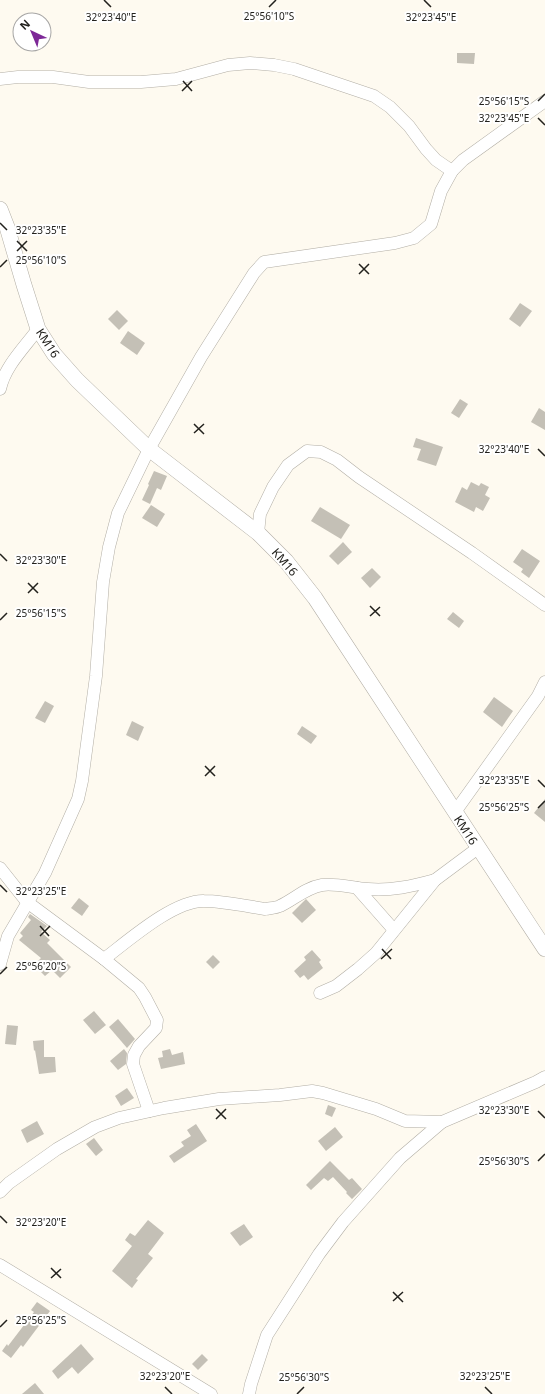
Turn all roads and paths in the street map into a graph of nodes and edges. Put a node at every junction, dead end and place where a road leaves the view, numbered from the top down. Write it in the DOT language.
graph roads {
  1 [pos="0,79"];
  2 [pos="545,101"];
  3 [pos="452,171"];
  4 [pos="0,209"];
  5 [pos="4,230"];
  6 [pos="38,329"];
  7 [pos="0,389"];
  8 [pos="149,449"];
  9 [pos="258,533"];
  10 [pos="545,605"];
  11 [pos="545,682"];
  12 [pos="455,812"];
  13 [pos="478,848"];
  14 [pos="0,868"];
  15 [pos="435,880"];
  16 [pos="357,888"];
  17 [pos="27,902"];
  18 [pos="394,930"];
  19 [pos="545,949"];
  20 [pos="104,960"];
  21 [pos="0,964"];
  22 [pos="320,993"];
  23 [pos="545,1077"];
  24 [pos="148,1111"];
  25 [pos="442,1122"];
  26 [pos="5,1180"];
  27 [pos="0,1192"];
  28 [pos="0,1265"];
  29 [pos="211,1394"];
  30 [pos="249,1394"];
  1 -- 3 [label="street"];
  2 -- 3 [label="street"];
  3 -- 8 [label="street"];
  4 -- 5 [label="street, KM16"];
  5 -- 6 [label="street, KM16"];
  6 -- 7 [label="street"];
  6 -- 8 [label="street, KM16"];
  8 -- 9 [label="street, KM16"];
  8 -- 17 [label="street"];
  9 -- 10 [label="street"];
  9 -- 12 [label="street, KM16"];
  11 -- 12 [label="street"];
  12 -- 13 [label="street, KM16"];
  13 -- 15 [label="street"];
  13 -- 19 [label="street, KM16"];
  14 -- 17 [label="street"];
  15 -- 16 [label="street"];
  15 -- 18 [label="street"];
  16 -- 18 [label="street"];
  16 -- 20 [label="street"];
  17 -- 20 [label="street"];
  17 -- 21 [label="street"];
  18 -- 22 [label="street"];
  20 -- 24 [label="street"];
  23 -- 25 [label="street"];
  24 -- 25 [label="street"];
  24 -- 26 [label="street"];
  25 -- 30 [label="street"];
  26 -- 27 [label="street"];
  28 -- 29 [label="street"];
}
